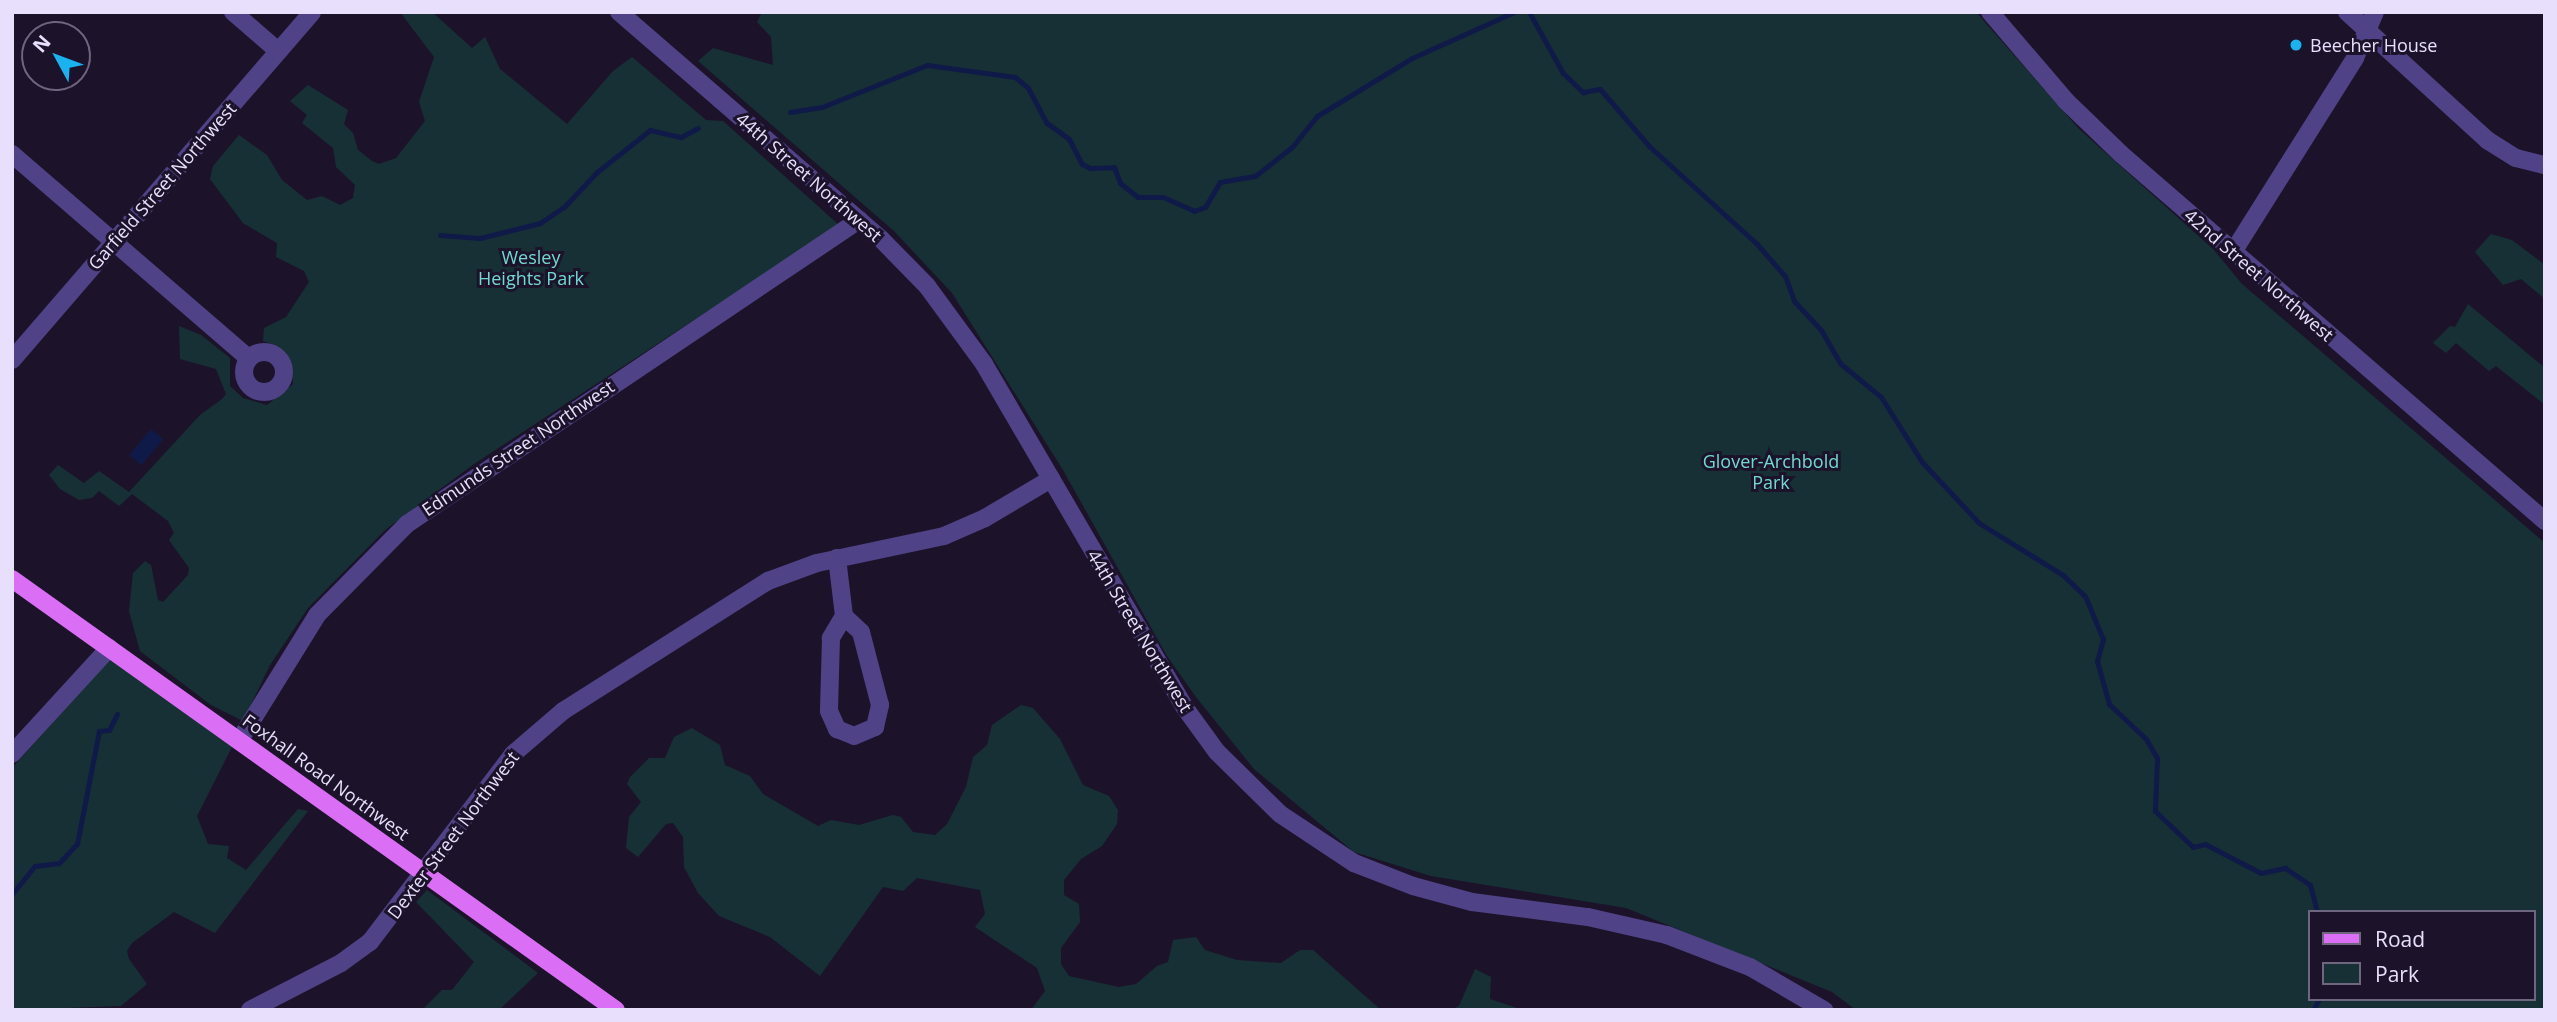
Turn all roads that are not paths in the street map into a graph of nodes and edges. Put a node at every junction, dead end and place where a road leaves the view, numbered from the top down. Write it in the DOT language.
graph roads {
  1 [pos="233,12"];
  2 [pos="312,12"];
  3 [pos="619,12"];
  4 [pos="1990,12"];
  5 [pos="2347,12"];
  6 [pos="2375,12"];
  7 [pos="2367,33"];
  8 [pos="278,51"];
  9 [pos="12,154"];
  10 [pos="2545,165"];
  11 [pos="859,220"];
  12 [pos="114,243"];
  13 [pos="2233,252"];
  14 [pos="248,358"];
  15 [pos="12,360"];
  16 [pos="1051,479"];
  17 [pos="2545,521"];
  18 [pos="837,558"];
  19 [pos="12,579"];
  20 [pos="844,616"];
  21 [pos="109,648"];
  22 [pos="239,741"];
  23 [pos="12,754"];
  24 [pos="424,873"];
  25 [pos="250,1010"];
  26 [pos="616,1010"];
  27 [pos="1824,1010"];
  1 -- 8 [label="street"];
  2 -- 8 [label="street, Garfield Street Northwest"];
  3 -- 11 [label="street, 44th Street Northwest"];
  4 -- 13 [label="street, 42nd Street Northwest"];
  5 -- 7 [label="street"];
  6 -- 7 [label="street"];
  7 -- 10 [label="street"];
  7 -- 13 [label="street"];
  8 -- 12 [label="street, Garfield Street Northwest"];
  9 -- 12 [label="street"];
  11 -- 16 [label="street, 44th Street Northwest"];
  11 -- 22 [label="street, Edmunds Street Northwest"];
  12 -- 14 [label="street"];
  12 -- 15 [label="street, Garfield Street Northwest"];
  13 -- 17 [label="street, 42nd Street Northwest"];
  16 -- 18 [label="street, Dexter Street Northwest"];
  16 -- 27 [label="street, 44th Street Northwest"];
  18 -- 20 [label="street"];
  18 -- 24 [label="street, Dexter Street Northwest"];
  19 -- 21 [label="main road, Foxhall Road Northwest"];
  20 -- 20 [label="street"];
  21 -- 22 [label="main road, Foxhall Road Northwest"];
  21 -- 23 [label="street"];
  22 -- 24 [label="main road, Foxhall Road Northwest"];
  24 -- 25 [label="street, Dexter Street Northwest"];
  24 -- 26 [label="main road, Foxhall Road Northwest"];
}
